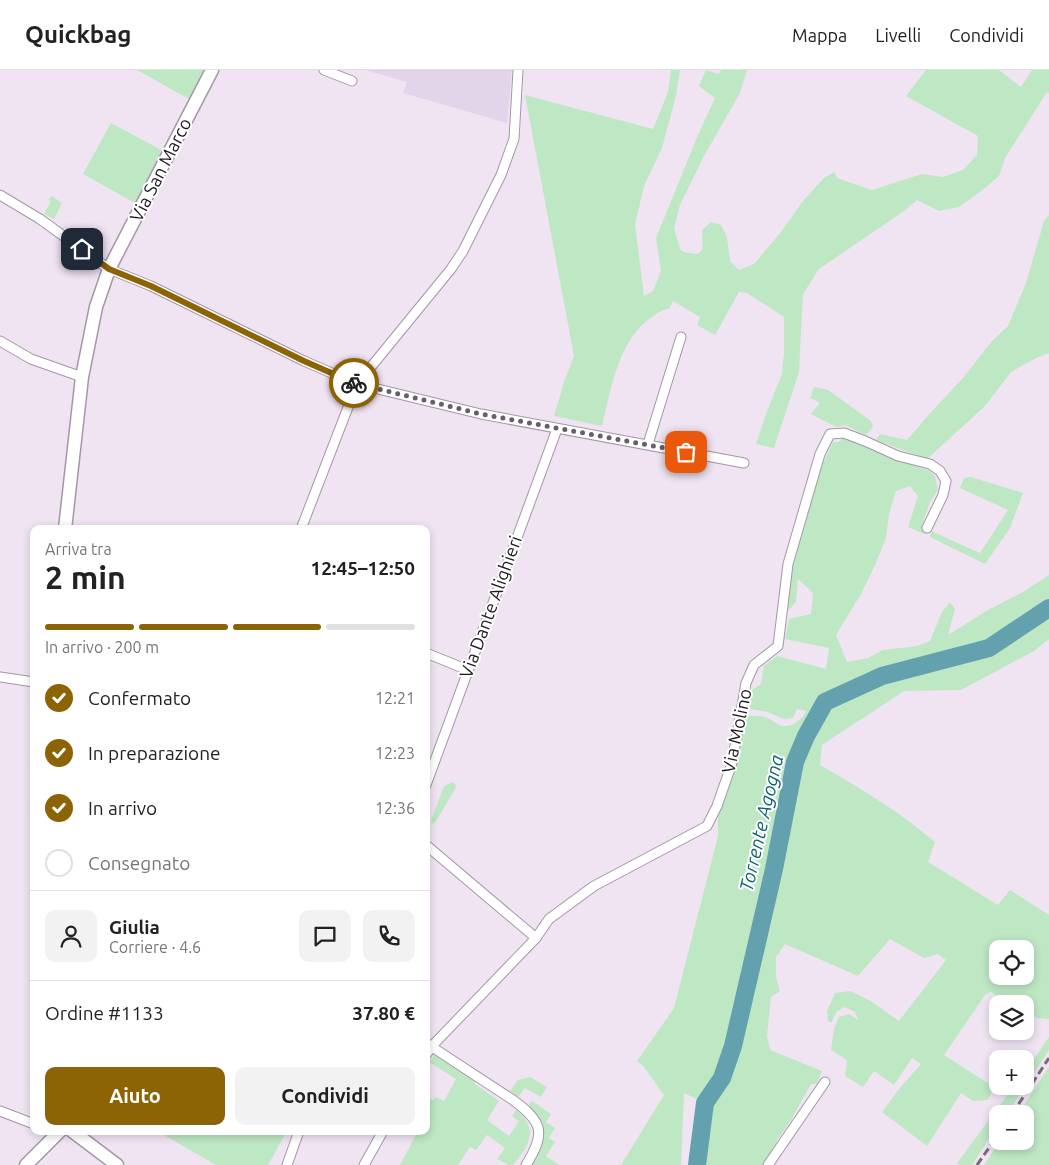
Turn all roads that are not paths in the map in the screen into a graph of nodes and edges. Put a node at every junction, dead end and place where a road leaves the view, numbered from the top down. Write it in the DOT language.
graph roads {
  1 [pos="212,70"];
  2 [pos="324,70"];
  3 [pos="518,70"];
  4 [pos="352,81"];
  5 [pos="0,195"];
  6 [pos="109,269"];
  7 [pos="681,337"];
  8 [pos="0,341"];
  9 [pos="82,377"];
  10 [pos="357,384"];
  11 [pos="557,429"];
  12 [pos="648,444"];
  13 [pos="744,463"];
  14 [pos="65,525"];
  15 [pos="303,525"];
  16 [pos="926,528"];
  17 [pos="430,655"];
  18 [pos="468,670"];
  19 [pos="0,677"];
  20 [pos="30,681"];
  21 [pos="430,774"];
  22 [pos="430,848"];
  23 [pos="536,938"];
  24 [pos="430,1043"];
  25 [pos="430,1045"];
  26 [pos="825,1082"];
  27 [pos="0,1111"];
  28 [pos="30,1122"];
  29 [pos="53,1135"];
  30 [pos="77,1135"];
  31 [pos="298,1135"];
  32 [pos="381,1135"];
  33 [pos="26,1165"];
  34 [pos="117,1165"];
  35 [pos="287,1165"];
  36 [pos="364,1165"];
  37 [pos="526,1165"];
  38 [pos="768,1165"];
  1 -- 6 [label="street, Via San Marco"];
  2 -- 4 [label="street"];
  3 -- 10 [label="street"];
  5 -- 6 [label="street"];
  6 -- 9 [label="street, Via San Marco"];
  6 -- 10 [label="street"];
  7 -- 12 [label="street"];
  8 -- 9 [label="street"];
  9 -- 14 [label="street, Via San Marco"];
  10 -- 11 [label="street"];
  10 -- 15 [label="street"];
  11 -- 12 [label="street"];
  11 -- 18 [label="street, Via Dante Alighieri"];
  12 -- 13 [label="street"];
  16 -- 23 [label="street, Via Molino"];
  17 -- 18 [label="street"];
  18 -- 21 [label="street, Via Dante Alighieri"];
  19 -- 20 [label="street"];
  22 -- 23 [label="street"];
  23 -- 24 [label="street, Via Molino"];
  25 -- 37 [label="street"];
  26 -- 38 [label="street"];
  27 -- 28 [label="street"];
  29 -- 33 [label="street"];
  30 -- 34 [label="street"];
  31 -- 35 [label="street"];
  32 -- 36 [label="street"];
}
